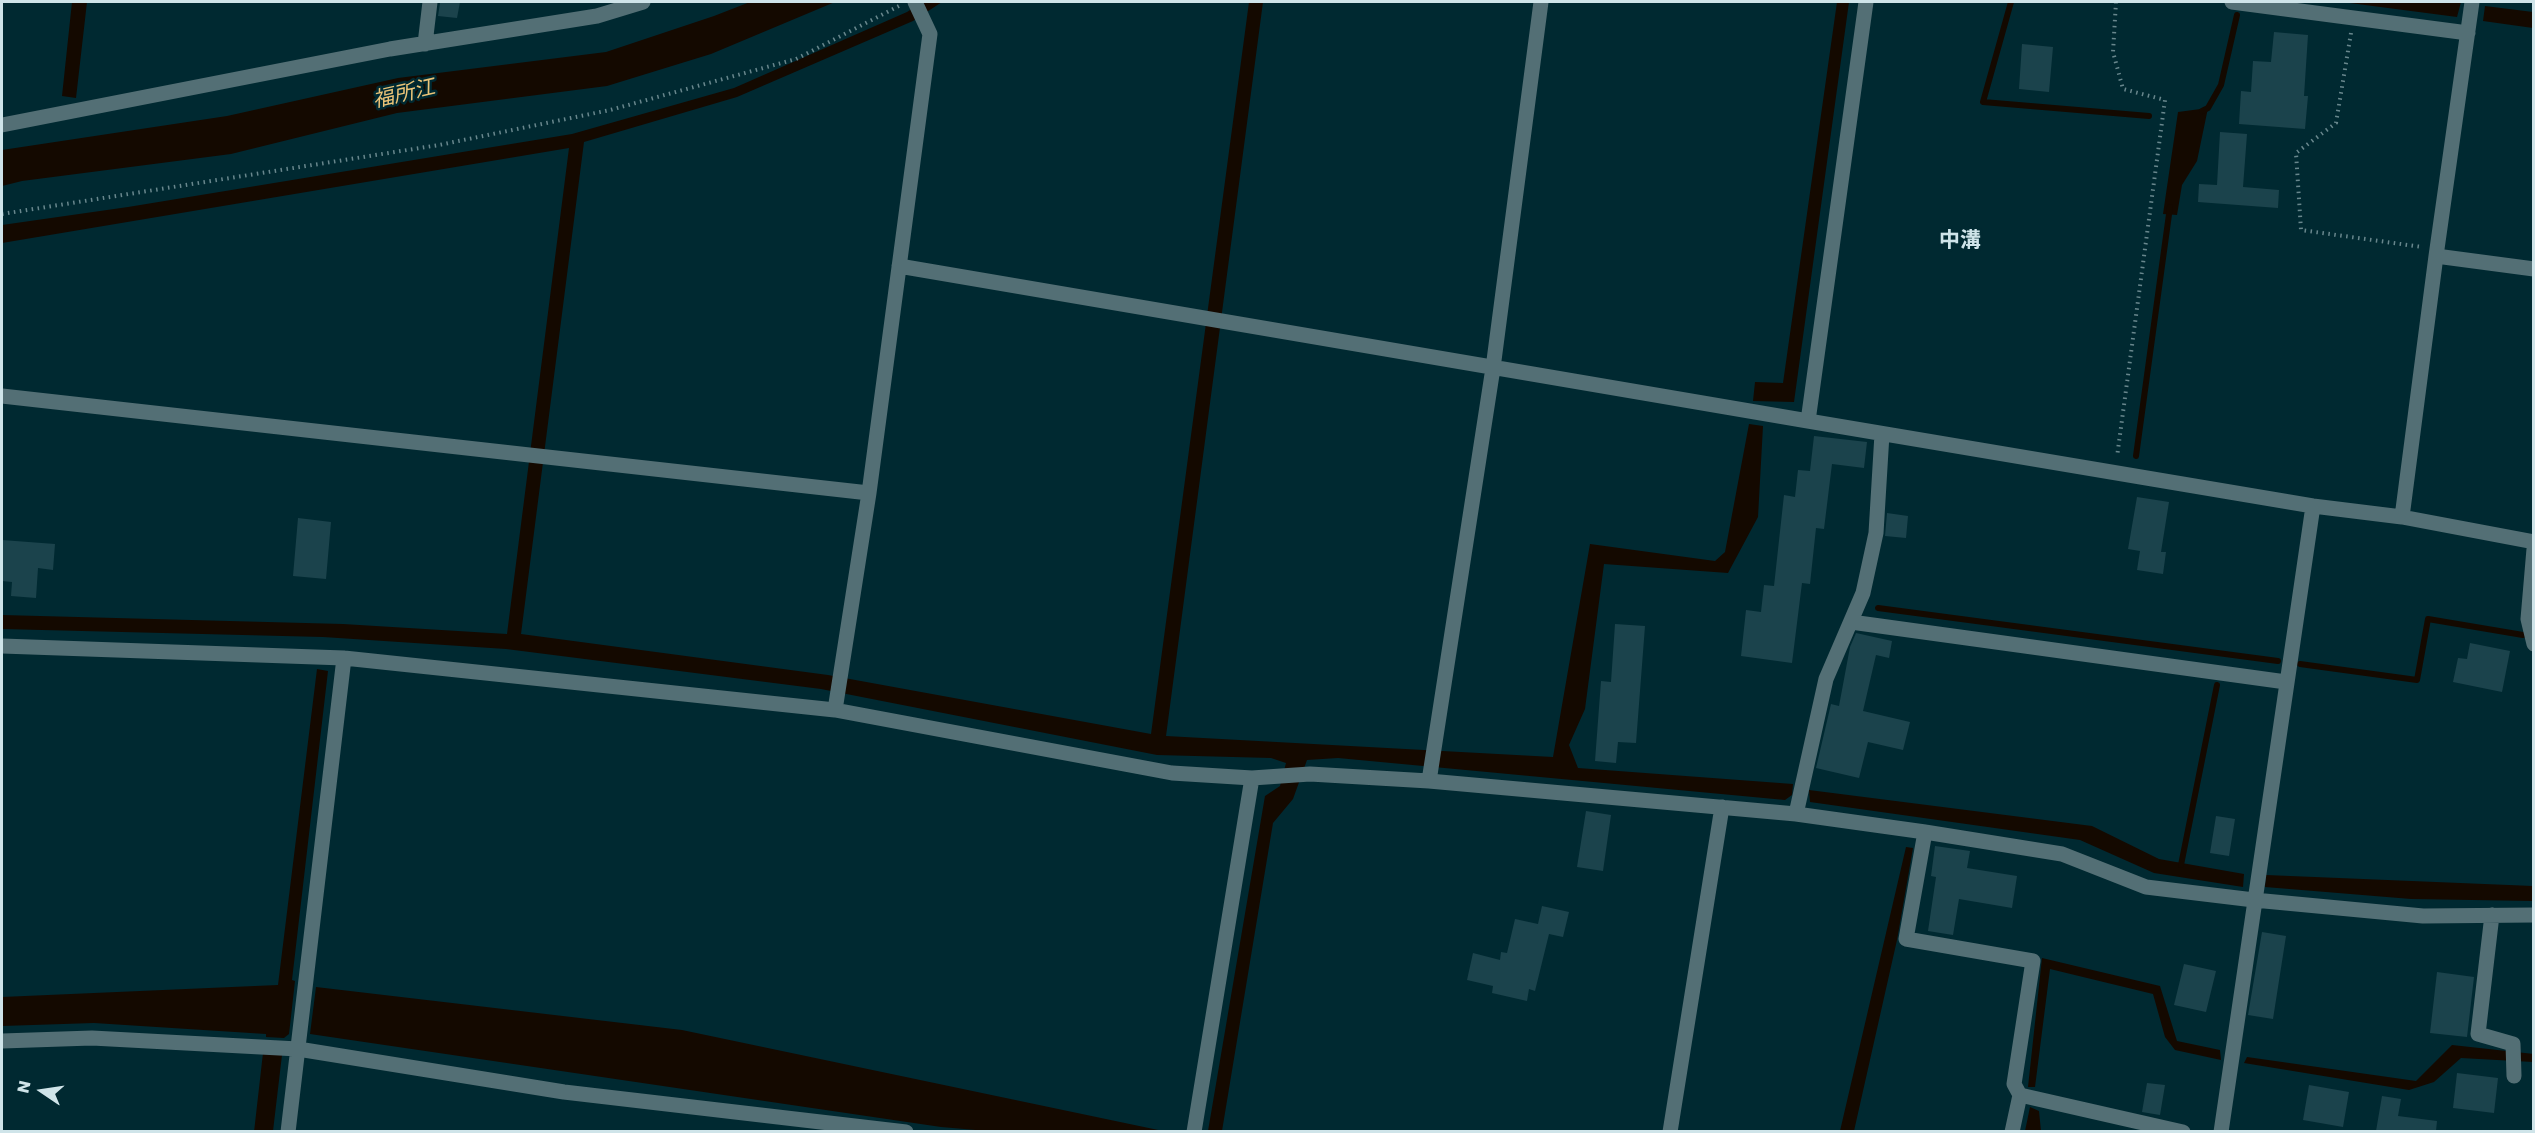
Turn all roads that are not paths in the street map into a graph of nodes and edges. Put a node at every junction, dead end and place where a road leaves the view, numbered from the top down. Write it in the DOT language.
graph roads {
  1 [pos="430,2"];
  2 [pos="643,2"];
  3 [pos="915,2"];
  4 [pos="1541,2"];
  5 [pos="1866,2"];
  6 [pos="2232,2"];
  7 [pos="2472,2"];
  8 [pos="2468,33"];
  9 [pos="425,44"];
  10 [pos="2,125"];
  11 [pos="2436,253"];
  12 [pos="899,266"];
  13 [pos="2534,269"];
  14 [pos="1493,369"];
  15 [pos="2,396"];
  16 [pos="1808,421"];
  17 [pos="1882,434"];
  18 [pos="869,493"];
  19 [pos="2313,506"];
  20 [pos="2402,517"];
  21 [pos="2534,542"];
  22 [pos="2534,549"];
  23 [pos="1851,622"];
  24 [pos="2534,644"];
  25 [pos="2,646"];
  26 [pos="344,658"];
  27 [pos="2286,682"];
  28 [pos="835,710"];
  29 [pos="1252,778"];
  30 [pos="1430,781"];
  31 [pos="1722,807"];
  32 [pos="1796,814"];
  33 [pos="1925,832"];
  34 [pos="2254,900"];
  35 [pos="2492,915"];
  36 [pos="2534,915"];
  37 [pos="2,1041"];
  38 [pos="298,1049"];
  39 [pos="2514,1076"];
  40 [pos="2020,1095"];
  41 [pos="288,1131"];
  42 [pos="906,1131"];
  43 [pos="1194,1131"];
  44 [pos="1670,1131"];
  45 [pos="2012,1131"];
  46 [pos="2183,1131"];
  47 [pos="2221,1131"];
  1 -- 9 [label="street"];
  2 -- 9 [label="street"];
  3 -- 12 [label="street"];
  4 -- 14 [label="street"];
  5 -- 16 [label="street"];
  6 -- 8 [label="street"];
  7 -- 8 [label="street"];
  8 -- 11 [label="street"];
  9 -- 10 [label="street"];
  11 -- 13 [label="street"];
  11 -- 20 [label="street"];
  12 -- 14 [label="street"];
  12 -- 18 [label="street"];
  14 -- 16 [label="street"];
  14 -- 30 [label="street"];
  15 -- 18 [label="street"];
  16 -- 17 [label="street"];
  17 -- 19 [label="street"];
  17 -- 23 [label="street"];
  18 -- 28 [label="street"];
  19 -- 20 [label="street"];
  19 -- 27 [label="street"];
  20 -- 21 [label="street"];
  22 -- 24 [label="street"];
  23 -- 27 [label="street"];
  23 -- 32 [label="street"];
  25 -- 26 [label="street"];
  26 -- 28 [label="street"];
  26 -- 38 [label="street"];
  27 -- 34 [label="street"];
  28 -- 29 [label="street"];
  29 -- 30 [label="street"];
  29 -- 43 [label="street"];
  30 -- 31 [label="street"];
  31 -- 32 [label="street"];
  31 -- 44 [label="street"];
  32 -- 33 [label="street"];
  33 -- 34 [label="street"];
  33 -- 40 [label="street"];
  34 -- 35 [label="street"];
  34 -- 47 [label="street"];
  35 -- 36 [label="street"];
  35 -- 39 [label="street"];
  37 -- 38 [label="street"];
  38 -- 41 [label="street"];
  38 -- 42 [label="street"];
  40 -- 45 [label="street"];
  40 -- 46 [label="street"];
}
